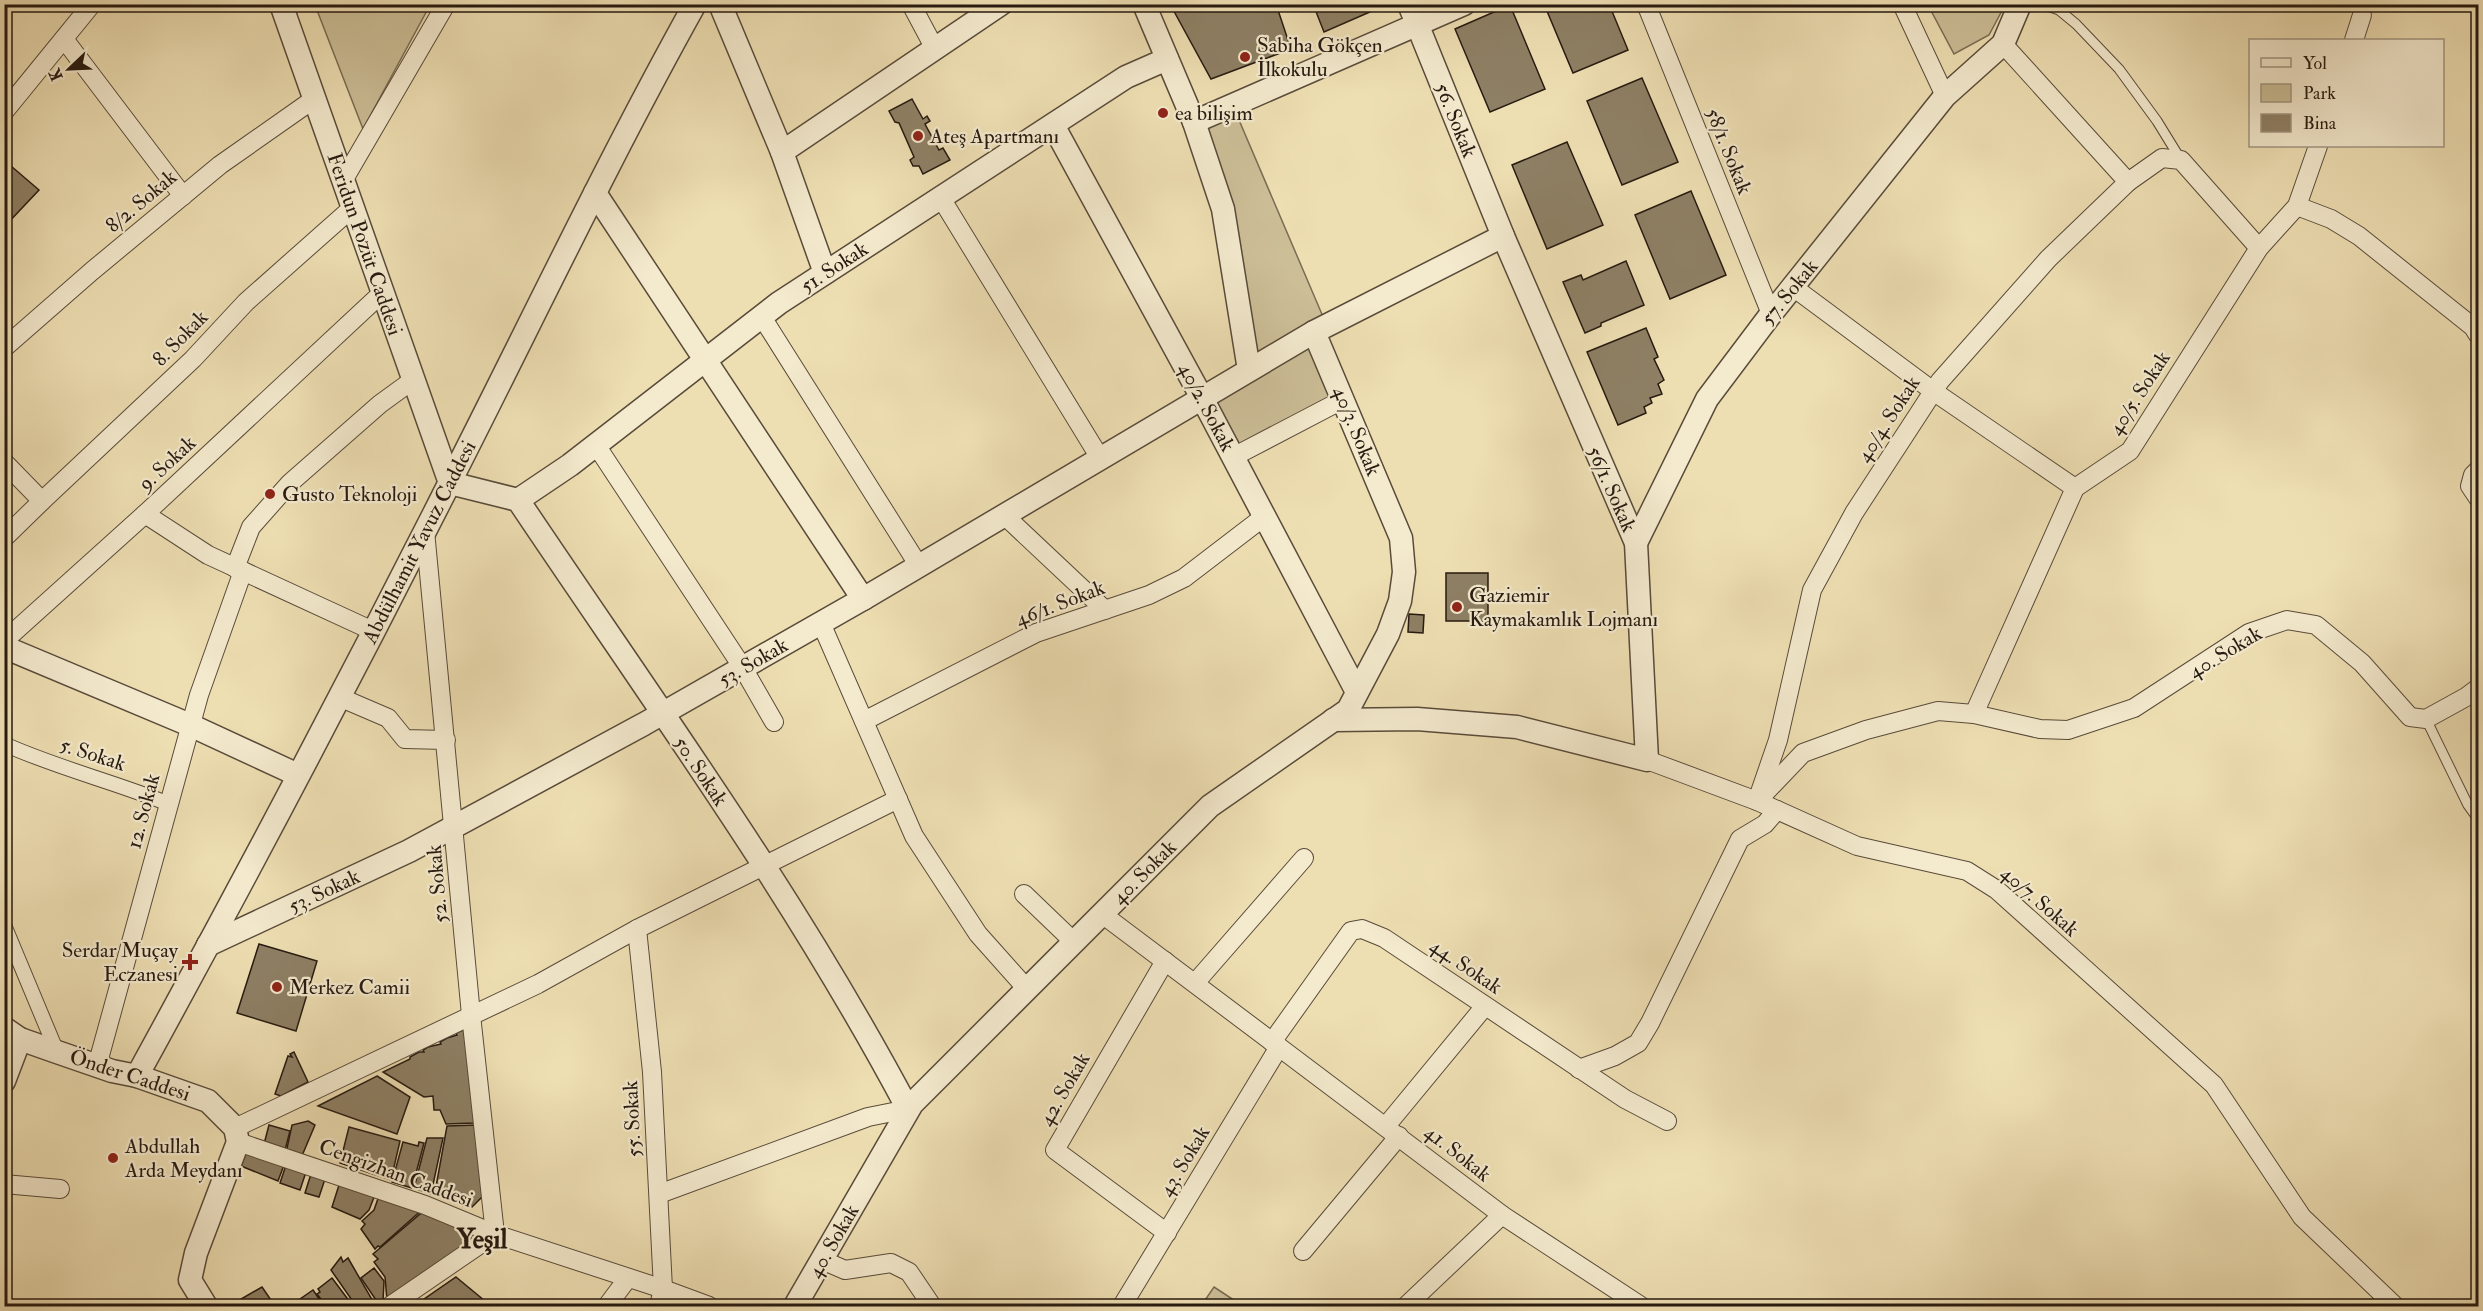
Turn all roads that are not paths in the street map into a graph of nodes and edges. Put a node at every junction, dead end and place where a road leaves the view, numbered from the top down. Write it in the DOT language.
graph roads {
  1 [pos="92,4"];
  2 [pos="281,4"];
  3 [pos="446,4"];
  4 [pos="695,4"];
  5 [pos="720,4"];
  6 [pos="911,4"];
  7 [pos="1001,4"];
  8 [pos="1144,4"];
  9 [pos="1464,4"];
  10 [pos="1646,4"];
  11 [pos="1902,4"];
  12 [pos="2020,4"];
  13 [pos="2042,4"];
  14 [pos="1413,14"];
  15 [pos="2362,15"];
  16 [pos="64,39"];
  17 [pos="2354,39"];
  18 [pos="2003,44"];
  19 [pos="935,49"];
  20 [pos="1167,59"];
  21 [pos="1946,96"];
  22 [pos="314,99"];
  23 [pos="4,112"];
  24 [pos="1194,122"];
  25 [pos="1053,125"];
  26 [pos="2318,147"];
  27 [pos="782,152"];
  28 [pos="2181,160"];
  29 [pos="343,181"];
  30 [pos="2128,182"];
  31 [pos="596,193"];
  32 [pos="183,196"];
  33 [pos="941,198"];
  34 [pos="2297,206"];
  35 [pos="352,208"];
  36 [pos="1503,236"];
  37 [pos="2259,248"];
  38 [pos="825,273"];
  39 [pos="1793,287"];
  40 [pos="382,293"];
  41 [pos="1771,314"];
  42 [pos="762,317"];
  43 [pos="1314,332"];
  44 [pos="2478,335"];
  45 [pos="4,348"];
  46 [pos="704,361"];
  47 [pos="1249,370"];
  48 [pos="413,380"];
  49 [pos="1933,391"];
  50 [pos="1202,398"];
  51 [pos="1344,399"];
  52 [pos="596,445"];
  53 [pos="1233,457"];
  54 [pos="1100,458"];
  55 [pos="4,462"];
  56 [pos="2478,470"];
  57 [pos="450,483"];
  58 [pos="2074,488"];
  59 [pos="2478,498"];
  60 [pos="518,500"];
  61 [pos="42,501"];
  62 [pos="145,514"];
  63 [pos="1004,515"];
  64 [pos="1265,516"];
  65 [pos="425,531"];
  66 [pos="4,538"];
  67 [pos="1636,543"];
  68 [pos="919,566"];
  69 [pos="239,569"];
  70 [pos="863,599"];
  71 [pos="1105,610"];
  72 [pos="821,623"];
  73 [pos="373,631"];
  74 [pos="4,641"];
  75 [pos="4,648"];
  76 [pos="742,668"];
  77 [pos="2478,688"];
  78 [pos="1358,692"];
  79 [pos="339,697"];
  80 [pos="662,714"];
  81 [pos="1974,714"];
  82 [pos="2426,719"];
  83 [pos="1333,720"];
  84 [pos="864,721"];
  85 [pos="774,722"];
  86 [pos="190,725"];
  87 [pos="446,740"];
  88 [pos="4,744"];
  89 [pos="1647,760"];
  90 [pos="298,775"];
  91 [pos="898,799"];
  92 [pos="1757,801"];
  93 [pos="168,804"];
  94 [pos="1777,810"];
  95 [pos="2478,819"];
  96 [pos="455,826"];
  97 [pos="1304,858"];
  98 [pos="765,866"];
  99 [pos="1024,894"];
  100 [pos="1102,914"];
  101 [pos="4,925"];
  102 [pos="637,929"];
  103 [pos="1074,942"];
  104 [pos="208,945"];
  105 [pos="1165,961"];
  106 [pos="1195,983"];
  107 [pos="1027,989"];
  108 [pos="1485,1006"];
  109 [pos="471,1015"];
  110 [pos="12,1033"];
  111 [pos="1276,1045"];
  112 [pos="57,1052"];
  113 [pos="97,1066"];
  114 [pos="1579,1069"];
  115 [pos="137,1076"];
  116 [pos="4,1081"];
  117 [pos="909,1109"];
  118 [pos="1667,1121"];
  119 [pos="1392,1131"];
  120 [pos="237,1135"];
  121 [pos="4,1184"];
  122 [pos="60,1188"];
  123 [pos="659,1194"];
  124 [pos="1502,1215"];
  125 [pos="1167,1233"];
  126 [pos="495,1234"];
  127 [pos="1303,1251"];
  128 [pos="822,1260"];
  129 [pos="628,1278"];
  130 [pos="661,1298"];
  131 [pos="206,1306"];
  132 [pos="390,1306"];
  133 [pos="607,1306"];
  134 [pos="709,1306"];
  135 [pos="795,1306"];
  136 [pos="932,1306"];
  137 [pos="1122,1306"];
  138 [pos="1406,1306"];
  139 [pos="1641,1306"];
  140 [pos="2396,1306"];
  1 -- 16 [label="street"];
  2 -- 22 [label="street, Feridun Pozüt Caddesi"];
  3 -- 29 [label="street"];
  4 -- 31 [label="street, Abdülhamit Yavuz Caddesi"];
  5 -- 27 [label="street"];
  6 -- 19 [label="street"];
  7 -- 19 [label="street"];
  8 -- 20 [label="street"];
  9 -- 14 [label="street"];
  10 -- 41 [label="street, 58/1. Sokak"];
  11 -- 21 [label="street"];
  12 -- 18 [label="street"];
  13 -- 28 [label="lane"];
  14 -- 24 [label="street"];
  14 -- 36 [label="street, 56. Sokak"];
  15 -- 17 [label="street"];
  16 -- 23 [label="street"];
  16 -- 32 [label="street"];
  18 -- 21 [label="street, 57. Sokak"];
  18 -- 30 [label="street"];
  19 -- 27 [label="street"];
  20 -- 24 [label="street"];
  20 -- 25 [label="street, 51. Sokak"];
  21 -- 39 [label="street, 57. Sokak"];
  22 -- 29 [label="street, Feridun Pozüt Caddesi"];
  22 -- 32 [label="street, 8/2. Sokak"];
  24 -- 47 [label="street"];
  25 -- 33 [label="street, 51. Sokak"];
  25 -- 50 [label="street, 40/2. Sokak"];
  26 -- 34 [label="street, 40/5. Sokak"];
  27 -- 38 [label="street"];
  28 -- 30 [label="street"];
  28 -- 37 [label="street"];
  29 -- 35 [label="street, Feridun Pozüt Caddesi"];
  30 -- 49 [label="street, 40/4. Sokak"];
  31 -- 46 [label="street"];
  31 -- 57 [label="street, Abdülhamit Yavuz Caddesi"];
  32 -- 45 [label="street, 8/2. Sokak"];
  33 -- 38 [label="street, 51. Sokak"];
  33 -- 54 [label="street"];
  34 -- 37 [label="street, 40/5. Sokak"];
  34 -- 44 [label="street"];
  35 -- 40 [label="street, Feridun Pozüt Caddesi"];
  35 -- 61 [label="street, 8. Sokak"];
  36 -- 43 [label="street"];
  36 -- 67 [label="street, 56/1. Sokak"];
  37 -- 58 [label="street, 40/5. Sokak"];
  38 -- 42 [label="street, 51. Sokak"];
  39 -- 41 [label="street, 57. Sokak"];
  39 -- 49 [label="street"];
  40 -- 48 [label="street, Feridun Pozüt Caddesi"];
  40 -- 62 [label="street, 9. Sokak"];
  41 -- 67 [label="street, 57. Sokak"];
  42 -- 46 [label="street, 51. Sokak"];
  42 -- 68 [label="street"];
  43 -- 47 [label="street, 53. Sokak"];
  43 -- 51 [label="street, 40/3. Sokak"];
  46 -- 52 [label="street, 51. Sokak"];
  46 -- 70 [label="street"];
  47 -- 50 [label="street, 53. Sokak"];
  48 -- 57 [label="street, Feridun Pozüt Caddesi"];
  48 -- 69 [label="street, 12. Sokak"];
  49 -- 58 [label="street"];
  49 -- 92 [label="street, 40/4. Sokak"];
  50 -- 53 [label="street, 40/2. Sokak"];
  50 -- 54 [label="street, 53. Sokak"];
  51 -- 53 [label="street"];
  51 -- 78 [label="street, 40/3. Sokak"];
  52 -- 60 [label="street, 51. Sokak"];
  52 -- 76 [label="street"];
  53 -- 64 [label="street, 40/2. Sokak"];
  54 -- 63 [label="street, 53. Sokak"];
  55 -- 61 [label="street"];
  56 -- 59 [label="street"];
  57 -- 60 [label="street"];
  57 -- 65 [label="street, Abdülhamit Yavuz Caddesi"];
  58 -- 81 [label="street"];
  60 -- 80 [label="street, 50. Sokak"];
  61 -- 66 [label="street, 8. Sokak"];
  62 -- 69 [label="street, 9. Sokak"];
  62 -- 74 [label="street"];
  63 -- 68 [label="street, 53. Sokak"];
  63 -- 71 [label="street"];
  64 -- 71 [label="street, 46/1. Sokak"];
  64 -- 78 [label="street, 40/2. Sokak"];
  65 -- 73 [label="street, Abdülhamit Yavuz Caddesi"];
  65 -- 87 [label="street, 52. Sokak"];
  67 -- 89 [label="street, 56/1. Sokak"];
  68 -- 70 [label="street, 53. Sokak"];
  69 -- 73 [label="street, 9. Sokak"];
  69 -- 86 [label="street, 12. Sokak"];
  70 -- 72 [label="street, 53. Sokak"];
  71 -- 84 [label="street, 46/1. Sokak"];
  72 -- 76 [label="street, 53. Sokak"];
  72 -- 84 [label="street"];
  73 -- 79 [label="street, Abdülhamit Yavuz Caddesi"];
  75 -- 86 [label="street"];
  76 -- 80 [label="street, 53. Sokak"];
  76 -- 85 [label="street"];
  77 -- 82 [label="street"];
  78 -- 83 [label="street, 40/3. Sokak"];
  79 -- 87 [label="street"];
  79 -- 90 [label="street, Abdülhamit Yavuz Caddesi"];
  80 -- 96 [label="street, 53. Sokak"];
  80 -- 98 [label="street, 50. Sokak"];
  81 -- 82 [label="street, 40. Sokak"];
  81 -- 92 [label="street"];
  82 -- 95 [label="lane"];
  83 -- 89 [label="street"];
  83 -- 100 [label="street, 40. Sokak"];
  84 -- 91 [label="street"];
  86 -- 90 [label="street"];
  86 -- 93 [label="street, 12. Sokak"];
  87 -- 96 [label="street, 52. Sokak"];
  88 -- 93 [label="street, 5. Sokak"];
  89 -- 92 [label="street"];
  90 -- 104 [label="street, Abdülhamit Yavuz Caddesi"];
  91 -- 98 [label="street"];
  91 -- 107 [label="street"];
  92 -- 94 [label="street, 40/7. Sokak"];
  93 -- 113 [label="street, 12. Sokak"];
  94 -- 114 [label="street"];
  94 -- 140 [label="street, 40/7. Sokak"];
  96 -- 104 [label="street, 53. Sokak"];
  96 -- 109 [label="street, 52. Sokak"];
  97 -- 106 [label="street"];
  98 -- 102 [label="street"];
  98 -- 117 [label="street, 50. Sokak"];
  99 -- 103 [label="street"];
  100 -- 103 [label="street, 40. Sokak"];
  100 -- 105 [label="street, 41. Sokak"];
  101 -- 112 [label="street"];
  102 -- 109 [label="street"];
  102 -- 123 [label="street, 55. Sokak"];
  103 -- 107 [label="street, 40. Sokak"];
  104 -- 115 [label="street, Abdülhamit Yavuz Caddesi"];
  105 -- 106 [label="street, 41. Sokak"];
  105 -- 125 [label="street, 42. Sokak"];
  106 -- 111 [label="street, 41. Sokak"];
  107 -- 117 [label="street, 40. Sokak"];
  108 -- 111 [label="street, 44. Sokak"];
  108 -- 114 [label="street, 44. Sokak"];
  108 -- 119 [label="street"];
  109 -- 120 [label="street"];
  109 -- 126 [label="street, 52. Sokak"];
  110 -- 112 [label="street, Önder Caddesi"];
  110 -- 116 [label="street"];
  111 -- 119 [label="street, 41. Sokak"];
  111 -- 125 [label="street, 43. Sokak"];
  112 -- 113 [label="street, Önder Caddesi"];
  113 -- 115 [label="street, Önder Caddesi"];
  114 -- 118 [label="street, 44. Sokak"];
  115 -- 120 [label="street, Önder Caddesi"];
  117 -- 123 [label="street"];
  117 -- 128 [label="street, 40. Sokak"];
  119 -- 124 [label="street, 41. Sokak"];
  119 -- 127 [label="street"];
  120 -- 126 [label="street, Cengizhan Caddesi"];
  120 -- 131 [label="street"];
  121 -- 122 [label="street"];
  123 -- 130 [label="street, 55. Sokak"];
  124 -- 138 [label="street"];
  124 -- 139 [label="street, 41. Sokak"];
  125 -- 137 [label="street, 43. Sokak"];
  126 -- 129 [label="street, Cengizhan Caddesi"];
  126 -- 132 [label="street"];
  128 -- 135 [label="street, 40. Sokak"];
  128 -- 136 [label="street"];
  129 -- 130 [label="street, Cengizhan Caddesi"];
  129 -- 133 [label="street"];
  130 -- 134 [label="street, Cengizhan Caddesi"];
}
